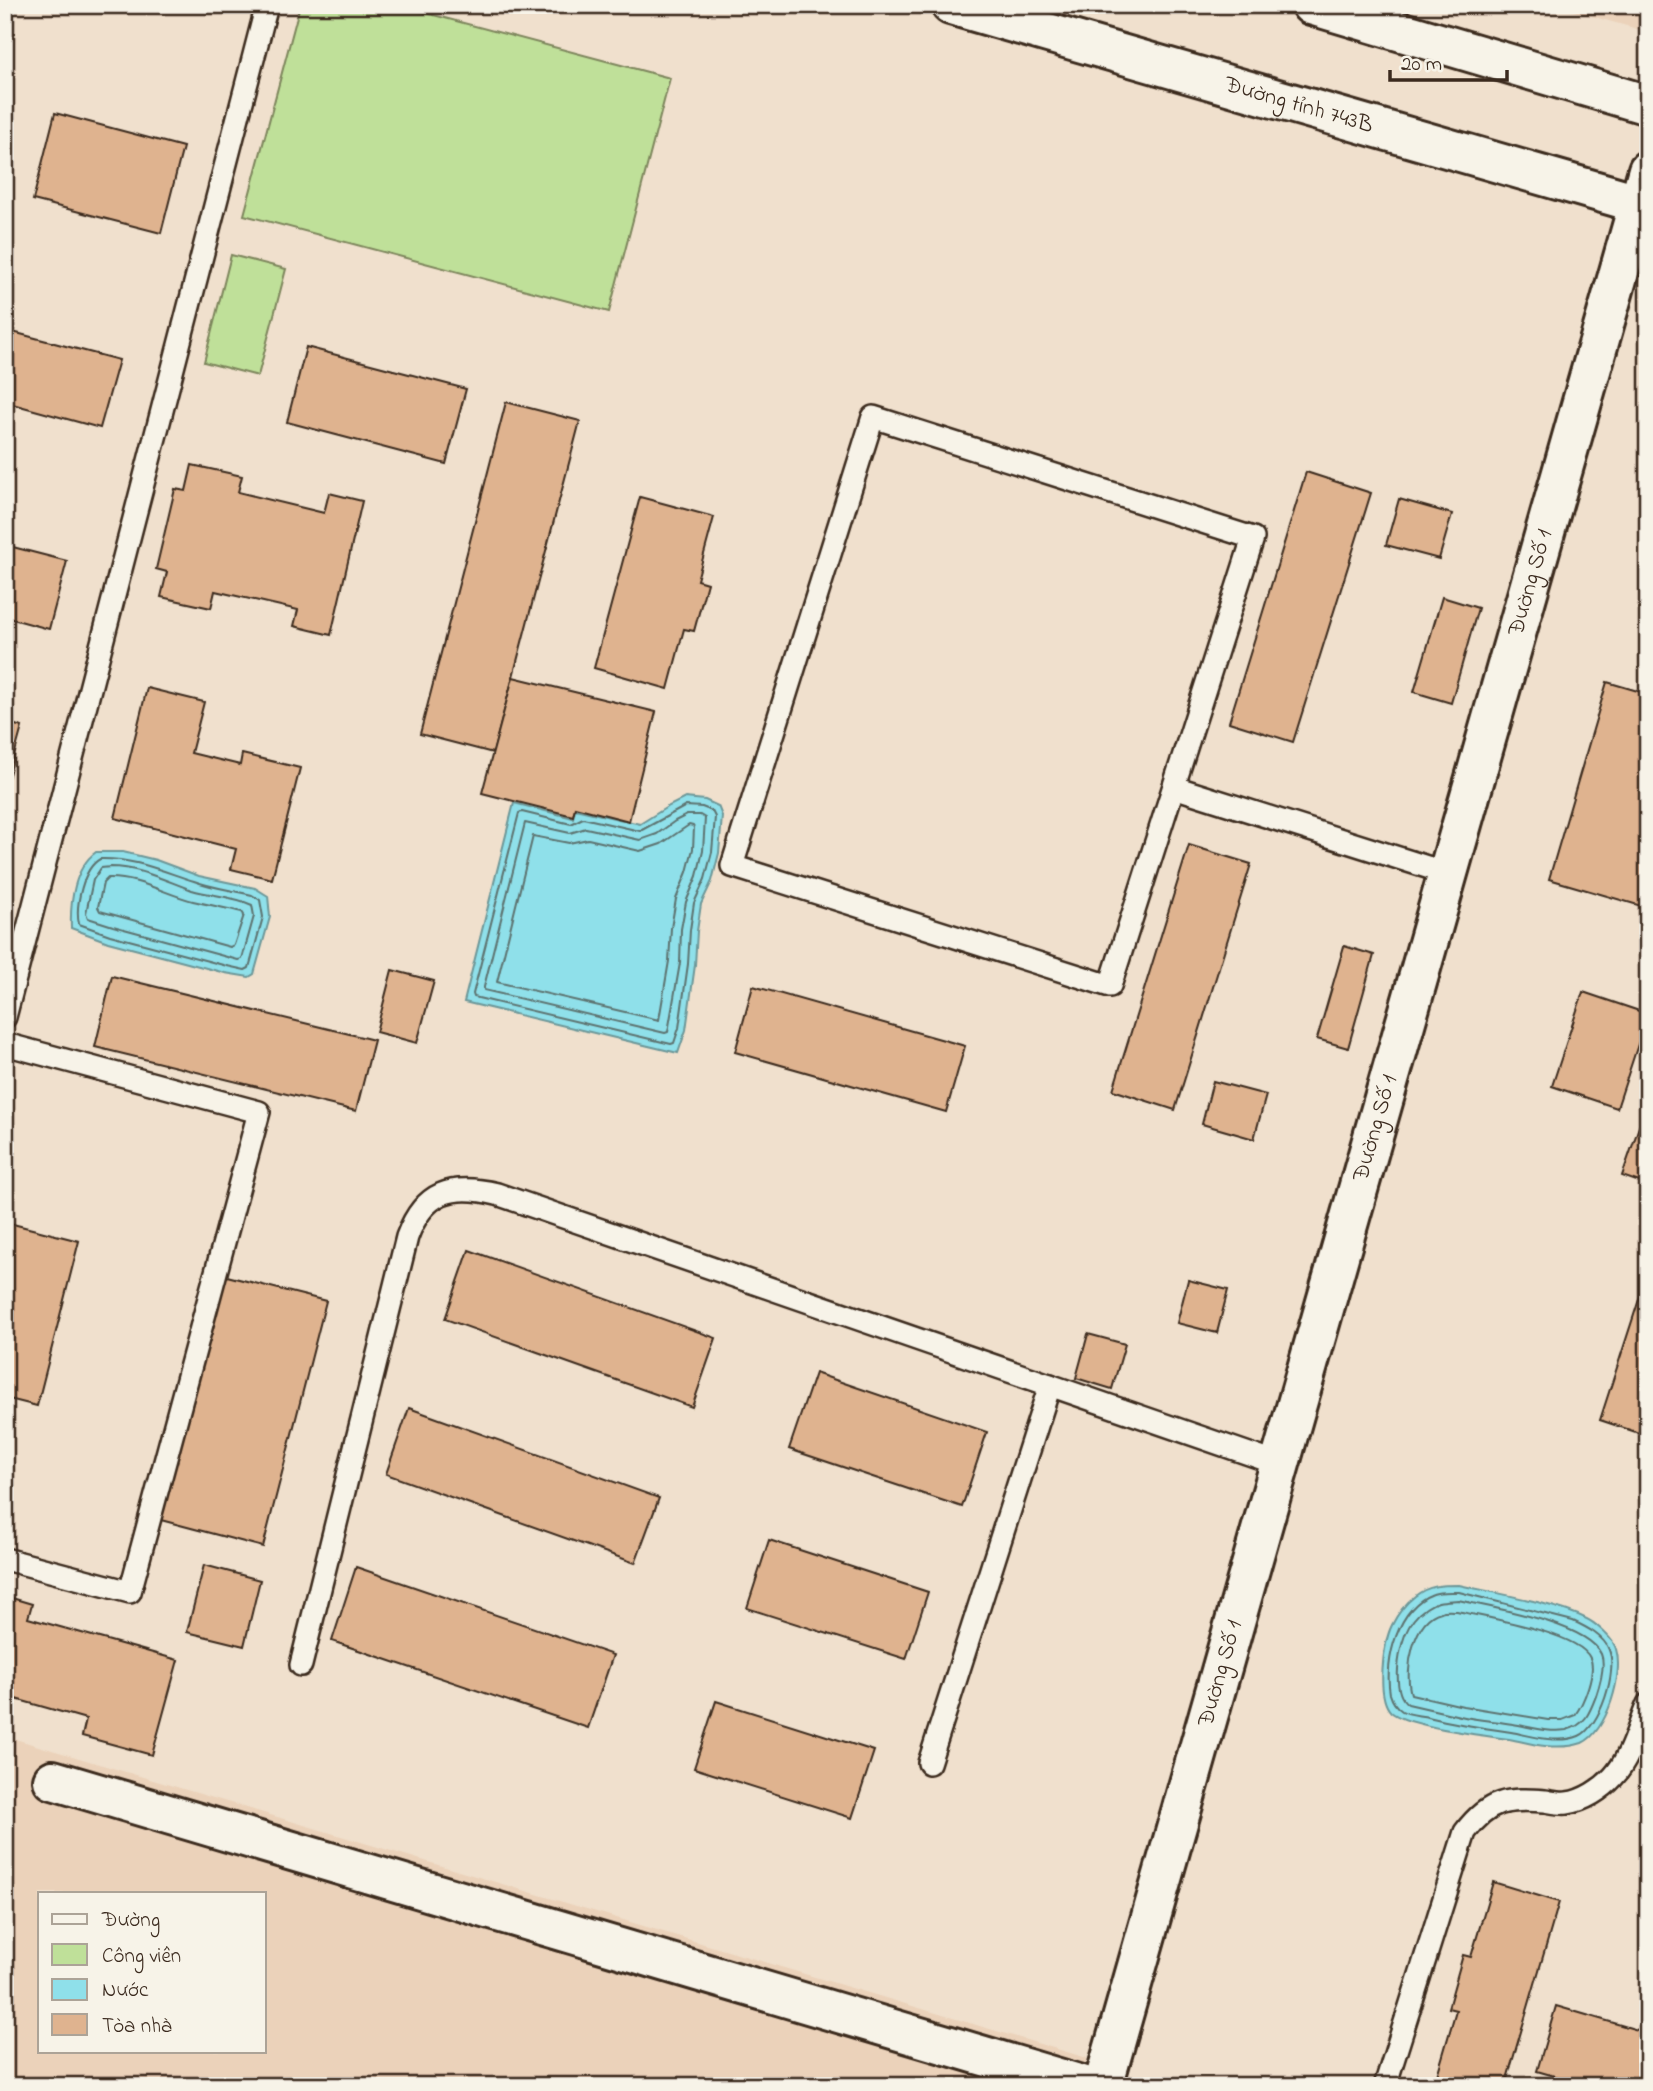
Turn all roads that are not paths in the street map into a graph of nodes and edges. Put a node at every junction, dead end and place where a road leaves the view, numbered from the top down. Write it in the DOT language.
graph roads {
  1 [pos="267,5"];
  2 [pos="951,5"];
  3 [pos="1311,5"];
  4 [pos="1648,105"];
  5 [pos="1645,193"];
  6 [pos="1174,787"];
  7 [pos="1449,874"];
  8 [pos="5,1017"];
  9 [pos="5,1044"];
  10 [pos="1050,1385"];
  11 [pos="1281,1465"];
  12 [pos="5,1559"];
  13 [pos="301,1665"];
  14 [pos="1648,1704"];
  15 [pos="929,1763"];
  16 [pos="53,1780"];
  17 [pos="1085,2086"];
  18 [pos="1103,2086"];
  19 [pos="1385,2086"];
  1 -- 8 [label="lane"];
  2 -- 5 [label="street, Đường tỉnh 743B"];
  3 -- 4 [label="street"];
  5 -- 7 [label="street, Đường Số 1"];
  6 -- 6 [label="lane"];
  6 -- 7 [label="lane"];
  7 -- 11 [label="street, Đường Số 1"];
  9 -- 12 [label="lane"];
  10 -- 11 [label="lane"];
  10 -- 13 [label="lane"];
  10 -- 15 [label="lane"];
  11 -- 18 [label="street, Đường Số 1"];
  14 -- 19 [label="lane"];
  16 -- 17 [label="street"];
}
